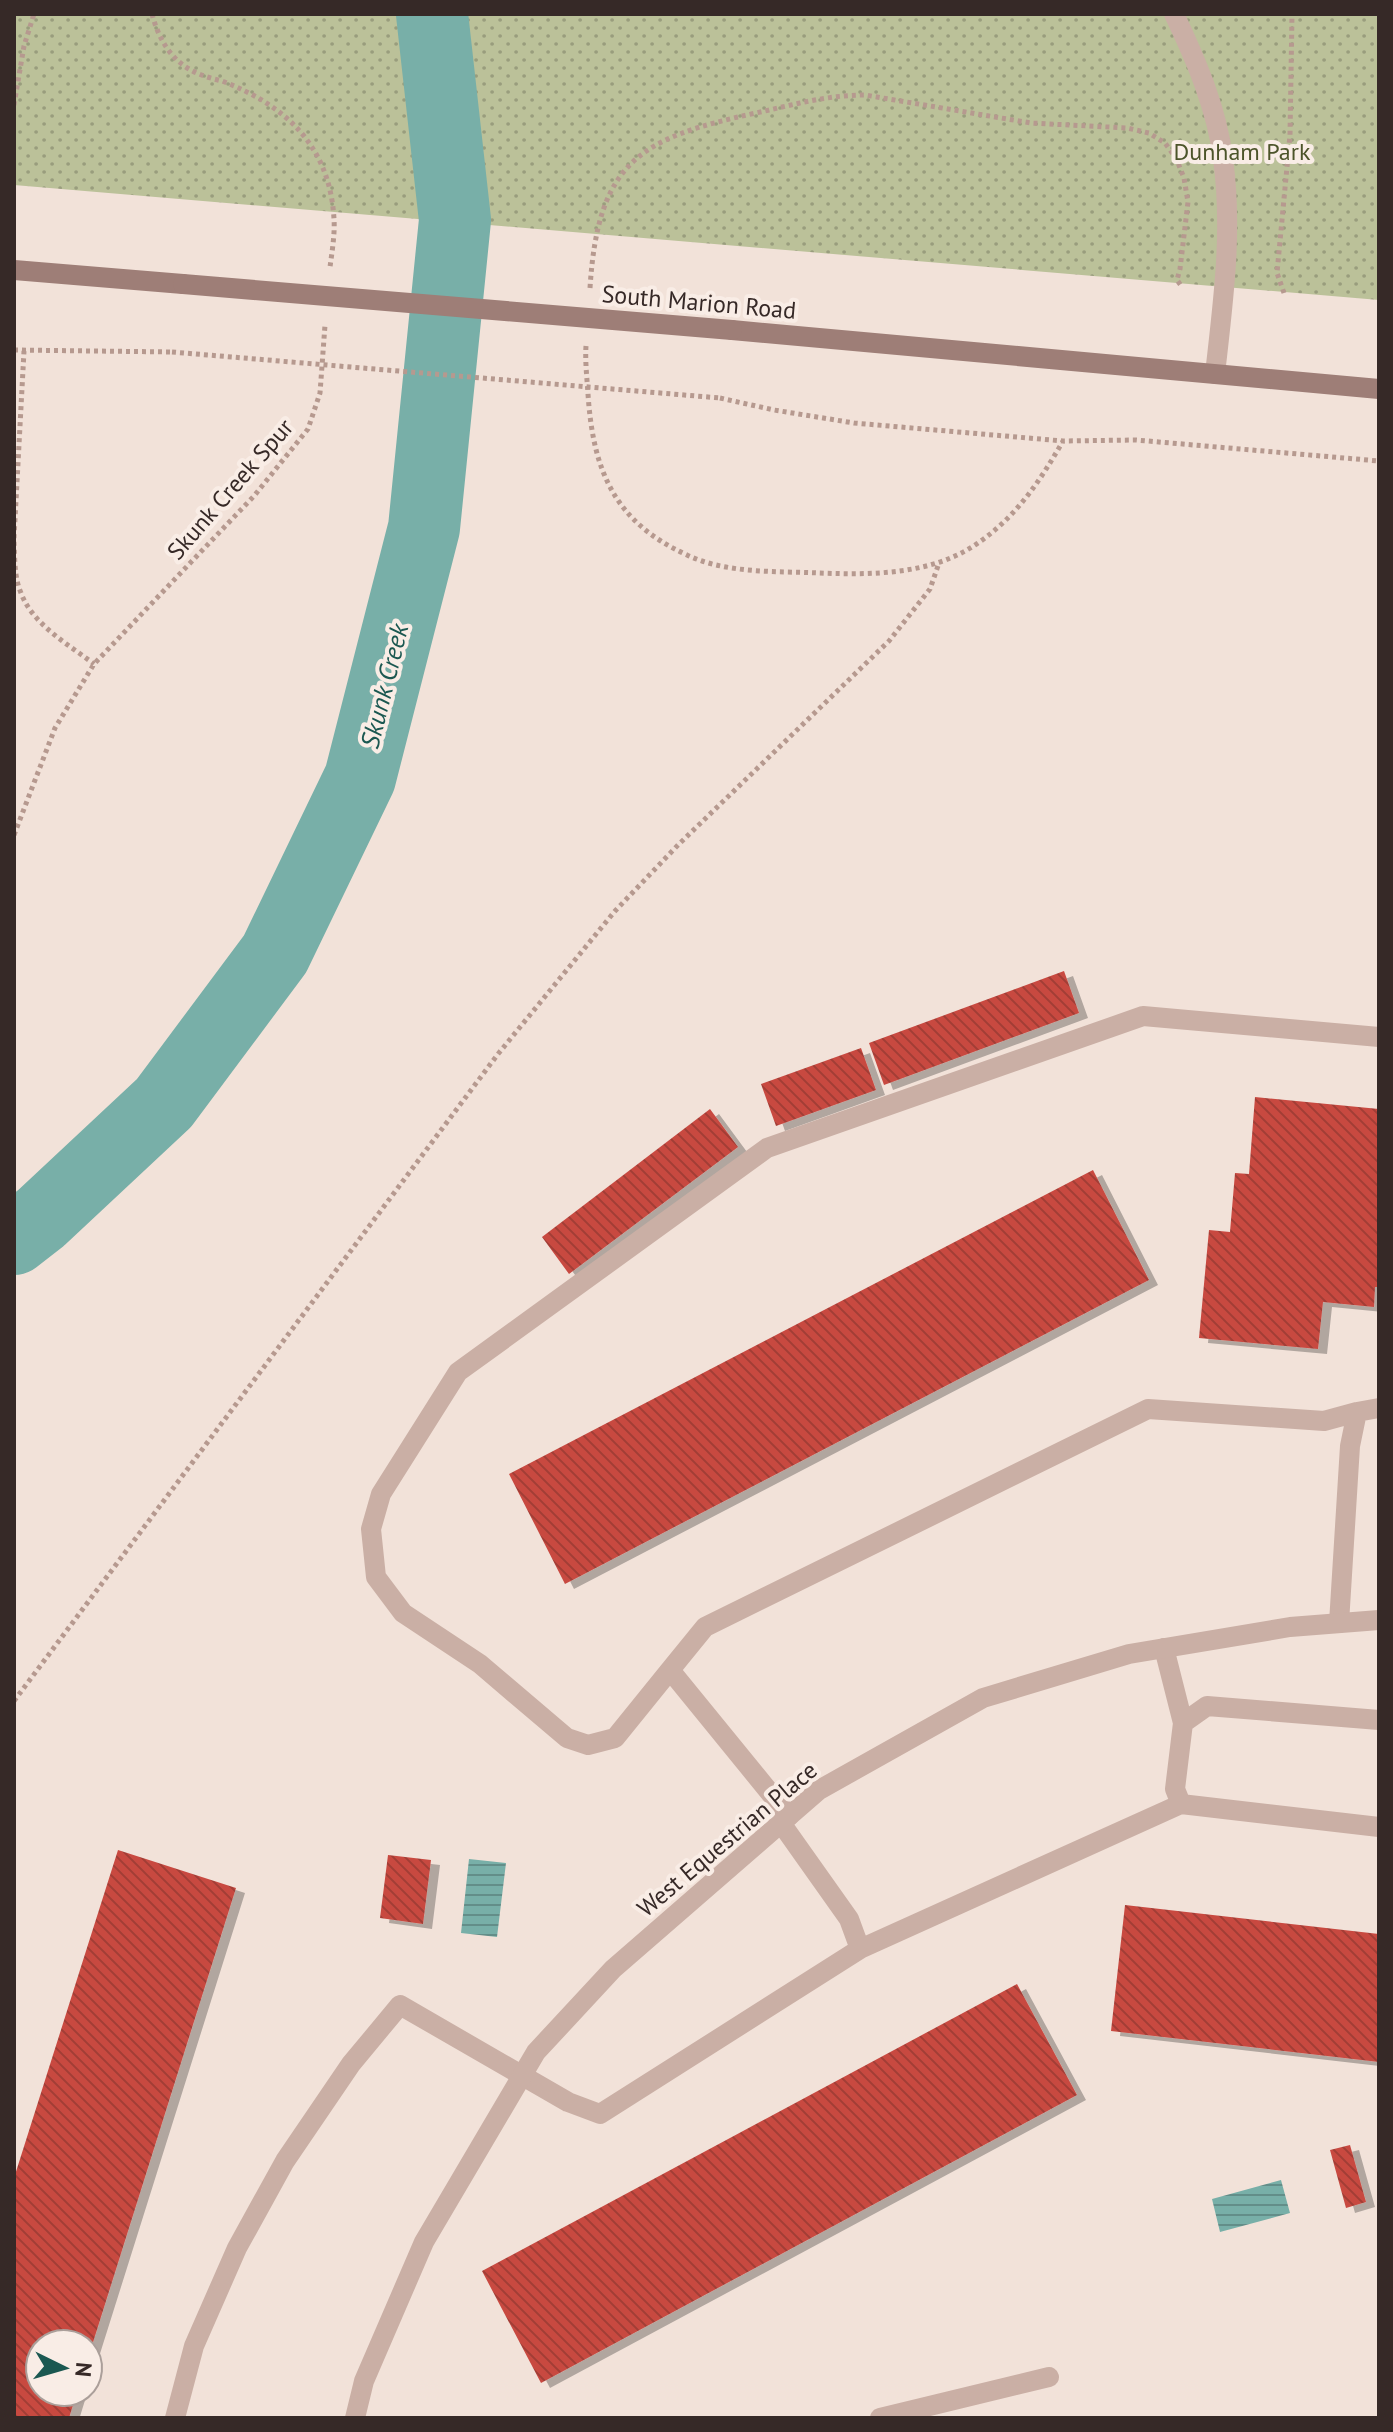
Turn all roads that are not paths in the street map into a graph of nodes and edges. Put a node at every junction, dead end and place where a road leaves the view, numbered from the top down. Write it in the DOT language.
graph roads {
  1 [pos="1174,14"];
  2 [pos="14,270"];
  3 [pos="1215,374"];
  4 [pos="1379,389"];
  5 [pos="1379,1037"];
  6 [pos="1379,1408"];
  7 [pos="1357,1412"];
  8 [pos="1379,1620"];
  9 [pos="1339,1623"];
  10 [pos="1164,1648"];
  11 [pos="670,1670"];
  12 [pos="1379,1720"];
  13 [pos="1183,1723"];
  14 [pos="1181,1804"];
  15 [pos="785,1820"];
  16 [pos="1379,1827"];
  17 [pos="860,1949"];
  18 [pos="522,2075"];
  19 [pos="1049,2377"];
  20 [pos="175,2418"];
  21 [pos="355,2418"];
  22 [pos="880,2418"];
  1 -- 3 [label="street"];
  2 -- 3 [label="main road, South Marion Road, bridge"];
  3 -- 4 [label="main road, South Marion Road"];
  5 -- 11 [label="street"];
  6 -- 7 [label="street"];
  7 -- 9 [label="street"];
  7 -- 11 [label="street"];
  8 -- 9 [label="street, West Equestrian Place"];
  9 -- 10 [label="street, West Equestrian Place"];
  10 -- 13 [label="street"];
  10 -- 15 [label="street, West Equestrian Place"];
  11 -- 15 [label="street"];
  12 -- 13 [label="street"];
  13 -- 14 [label="street"];
  14 -- 16 [label="street"];
  14 -- 17 [label="street"];
  15 -- 17 [label="street"];
  15 -- 18 [label="street, West Equestrian Place"];
  17 -- 18 [label="street"];
  18 -- 20 [label="street"];
  18 -- 21 [label="street, West Equestrian Place"];
  19 -- 22 [label="street"];
}
